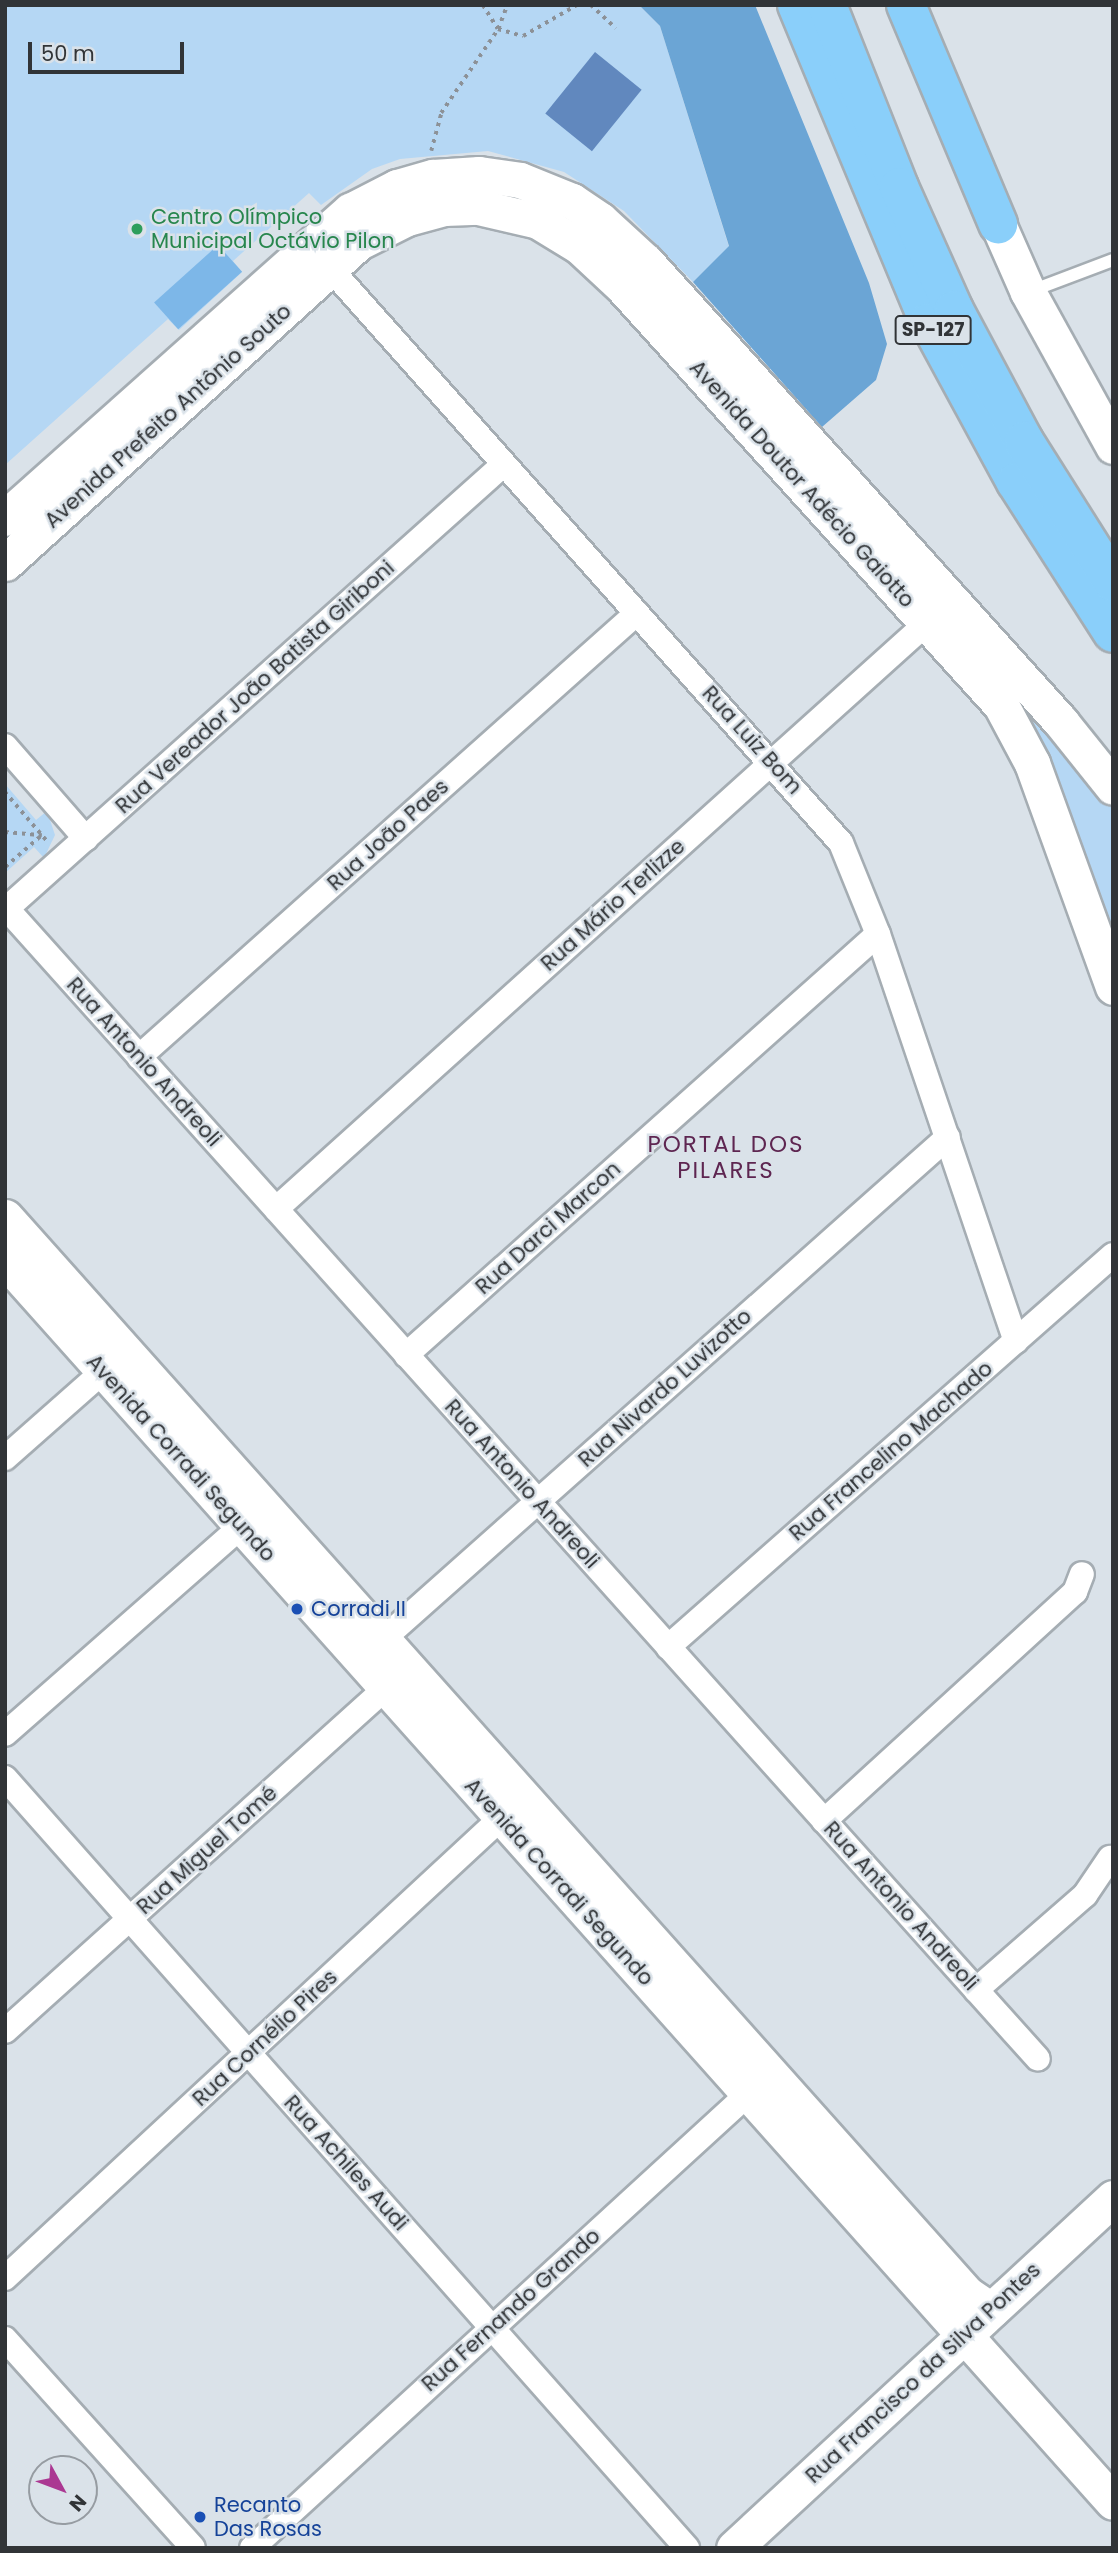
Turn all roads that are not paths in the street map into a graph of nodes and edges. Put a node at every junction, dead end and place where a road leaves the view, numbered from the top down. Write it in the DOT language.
graph roads {
  1 [pos="797,5"];
  2 [pos="828,5"];
  3 [pos="906,5"];
  4 [pos="998,224"];
  5 [pos="320,257"];
  6 [pos="1113,260"];
  7 [pos="1028,292"];
  8 [pos="1113,446"];
  9 [pos="504,464"];
  10 [pos="5,518"];
  11 [pos="5,563"];
  12 [pos="1113,582"];
  13 [pos="939,612"];
  14 [pos="638,613"];
  15 [pos="1113,632"];
  16 [pos="5,746"];
  17 [pos="771,762"];
  18 [pos="1113,787"];
  19 [pos="86,839"];
  20 [pos="6,910"];
  21 [pos="878,934"];
  22 [pos="1113,987"];
  23 [pos="139,1057"];
  24 [pos="948,1137"];
  25 [pos="276,1209"];
  26 [pos="5,1217"];
  27 [pos="1113,1255"];
  28 [pos="5,1260"];
  29 [pos="1016,1341"];
  30 [pos="407,1355"];
  31 [pos="115,1361"];
  32 [pos="5,1458"];
  33 [pos="538,1502"];
  34 [pos="252,1517"];
  35 [pos="1082,1574"];
  36 [pos="382,1640"];
  37 [pos="668,1647"];
  38 [pos="397,1679"];
  39 [pos="5,1734"];
  40 [pos="5,1778"];
  41 [pos="513,1808"];
  42 [pos="824,1821"];
  43 [pos="1110,1858"];
  44 [pos="130,1919"];
  45 [pos="976,1990"];
  46 [pos="5,2031"];
  47 [pos="248,2053"];
  48 [pos="1038,2059"];
  49 [pos="759,2084"];
  50 [pos="1113,2198"];
  51 [pos="5,2278"];
  52 [pos="993,2308"];
  53 [pos="492,2328"];
  54 [pos="963,2336"];
  55 [pos="5,2339"];
  56 [pos="989,2364"];
  57 [pos="1113,2502"];
  58 [pos="193,2548"];
  59 [pos="251,2548"];
  60 [pos="687,2548"];
  61 [pos="734,2548"];
  1 -- 15 [label="highway, SP-127"];
  2 -- 12 [label="highway, SP-127"];
  3 -- 4 [label="highway"];
  4 -- 7 [label="street"];
  5 -- 9 [label="street, Rua Luiz Bom"];
  5 -- 10 [label="street, Avenida Prefeito Antônio Souto"];
  5 -- 11 [label="street, Avenida Prefeito Antônio Souto"];
  5 -- 13 [label="street, Avenida Doutor Adécio Gaiotto"];
  5 -- 13 [label="street, Avenida Doutor Adécio Gaiotto"];
  6 -- 7 [label="lane"];
  7 -- 8 [label="street"];
  9 -- 14 [label="street, Rua Luiz Bom"];
  9 -- 19 [label="street, Rua Vereador João Batista Giriboni"];
  13 -- 17 [label="street, Rua Mário Terlizze"];
  13 -- 18 [label="street, Avenida Doutor Adécio Gaiotto"];
  13 -- 22 [label="street, Avenida Doutor Adécio Gaiotto"];
  14 -- 17 [label="street, Rua Luiz Bom"];
  14 -- 23 [label="street, Rua João Paes"];
  16 -- 19 [label="street"];
  17 -- 21 [label="street, Rua Luiz Bom"];
  17 -- 25 [label="street, Rua Mário Terlizze"];
  19 -- 20 [label="street, Rua Vereador João Batista Giriboni"];
  20 -- 23 [label="street, Rua Antonio Andreoli"];
  21 -- 24 [label="street, Rua Luiz Bom"];
  21 -- 30 [label="street, Rua Darci Marcon"];
  23 -- 25 [label="street, Rua Antonio Andreoli"];
  24 -- 29 [label="street, Rua Luiz Bom"];
  24 -- 33 [label="street, Rua Nivardo Luvizotto"];
  25 -- 30 [label="street, Rua Antonio Andreoli"];
  26 -- 31 [label="street, Avenida Corradi Segundo"];
  27 -- 29 [label="street, Rua Francelino Machado"];
  28 -- 31 [label="street, Avenida Corradi Segundo"];
  29 -- 37 [label="street, Rua Francelino Machado"];
  30 -- 33 [label="street, Rua Antonio Andreoli"];
  31 -- 32 [label="street"];
  31 -- 34 [label="street, Avenida Corradi Segundo"];
  33 -- 36 [label="street, Rua Nivardo Luvizotto"];
  33 -- 37 [label="street, Rua Antonio Andreoli"];
  34 -- 36 [label="street, Avenida Corradi Segundo"];
  34 -- 38 [label="street, Avenida Corradi Segundo"];
  34 -- 39 [label="street"];
  35 -- 42 [label="street"];
  36 -- 38 [label="street, Avenida Corradi Segundo"];
  37 -- 42 [label="street, Rua Antonio Andreoli"];
  38 -- 41 [label="street, Avenida Corradi Segundo"];
  38 -- 44 [label="street, Rua Miguel Tomé"];
  40 -- 44 [label="street, Rua Achiles Audi"];
  41 -- 47 [label="street, Rua Cornélio Pires"];
  41 -- 49 [label="street, Avenida Corradi Segundo"];
  42 -- 45 [label="street, Rua Antonio Andreoli"];
  43 -- 45 [label="street"];
  44 -- 46 [label="street, Rua Miguel Tomé"];
  44 -- 47 [label="street, Rua Achiles Audi"];
  45 -- 48 [label="street, Rua Antonio Andreoli"];
  47 -- 51 [label="street, Rua Cornélio Pires"];
  47 -- 53 [label="street, Rua Achiles Audi"];
  49 -- 52 [label="street, Avenida Corradi Segundo"];
  49 -- 53 [label="street, Rua Fernando Grando"];
  49 -- 54 [label="street, Avenida Corradi Segundo"];
  50 -- 52 [label="street, Rua Francisco da Silva Pontes"];
  52 -- 54 [label="street, Rua Francisco da Silva Pontes"];
  52 -- 56 [label="street"];
  53 -- 59 [label="street, Rua Fernando Grando"];
  53 -- 60 [label="street, Rua Achiles Audi"];
  54 -- 56 [label="street, Avenida Corradi Segundo"];
  54 -- 61 [label="street, Rua Francisco da Silva Pontes"];
  55 -- 58 [label="street"];
  56 -- 57 [label="street, Avenida Corradi Segundo"];
}
